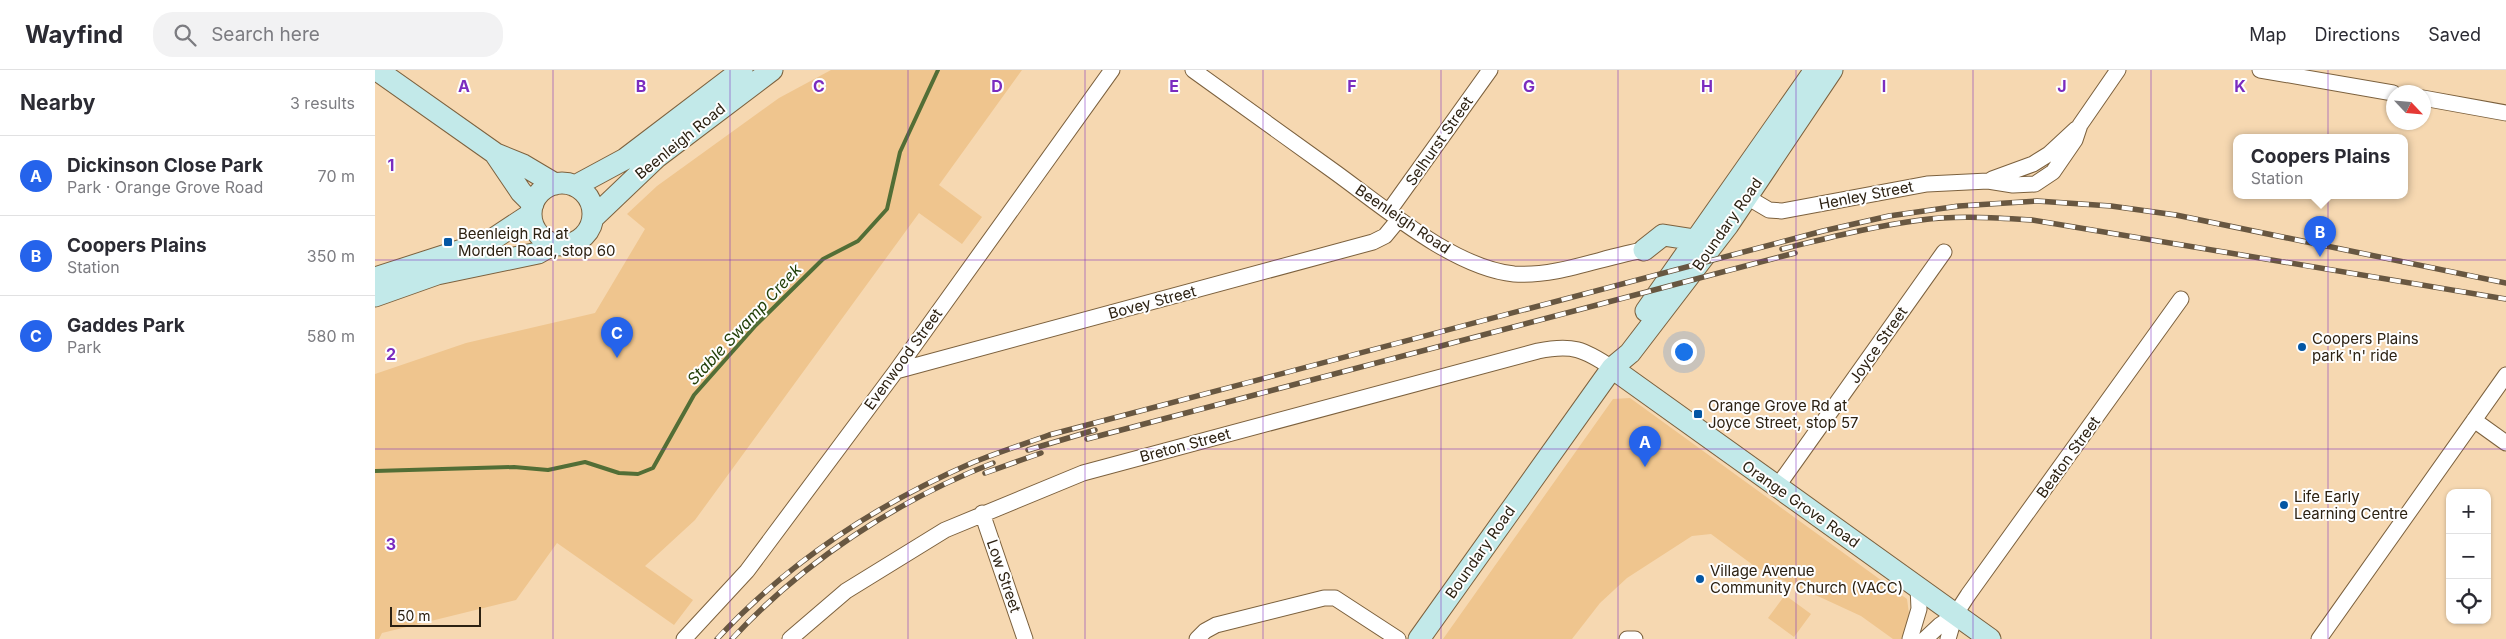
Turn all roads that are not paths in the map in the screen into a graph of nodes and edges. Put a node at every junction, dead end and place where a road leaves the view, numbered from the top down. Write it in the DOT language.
graph roads {
  1 [pos="377,70"];
  2 [pos="742,70"];
  3 [pos="772,70"];
  4 [pos="1112,70"];
  5 [pos="1193,70"];
  6 [pos="1490,70"];
  7 [pos="1815,70"];
  8 [pos="1832,70"];
  9 [pos="2118,70"];
  10 [pos="2260,70"];
  11 [pos="2386,92"];
  12 [pos="2431,99"];
  13 [pos="2506,113"];
  14 [pos="496,154"];
  15 [pos="565,185"];
  16 [pos="1747,197"];
  17 [pos="532,209"];
  18 [pos="1394,215"];
  19 [pos="593,218"];
  20 [pos="1695,240"];
  21 [pos="554,244"];
  22 [pos="1644,250"];
  23 [pos="1944,252"];
  24 [pos="375,278"];
  25 [pos="375,296"];
  26 [pos="2181,299"];
  27 [pos="1612,368"];
  28 [pos="896,371"];
  29 [pos="2506,375"];
  30 [pos="2474,420"];
  31 [pos="2506,443"];
  32 [pos="1777,487"];
  33 [pos="982,513"];
  34 [pos="1917,587"];
  35 [pos="1955,615"];
  36 [pos="684,639"];
  37 [pos="790,639"];
  38 [pos="1025,639"];
  39 [pos="1197,639"];
  40 [pos="1398,639"];
  41 [pos="1419,639"];
  42 [pos="1627,639"];
  43 [pos="1635,639"];
  44 [pos="1910,639"];
  45 [pos="1925,639"];
  46 [pos="1948,639"];
  47 [pos="1990,639"];
  48 [pos="2319,639"];
  1 -- 14 [label="main road"];
  2 -- 15 [label="main road, Beenleigh Road"];
  3 -- 19 [label="main road, Beenleigh Road"];
  4 -- 28 [label="street, Evenwood Street"];
  5 -- 18 [label="street, Beenleigh Road"];
  6 -- 18 [label="street, Selhurst Street"];
  7 -- 20 [label="main road, Boundary Road"];
  8 -- 16 [label="main road, Boundary Road"];
  9 -- 16 [label="street, Henley Street"];
  10 -- 11 [label="street"];
  12 -- 13 [label="street"];
  14 -- 15 [label="main road"];
  14 -- 17 [label="main road"];
  15 -- 17 [label="main road"];
  15 -- 19 [label="main road"];
  16 -- 27 [label="main road, Boundary Road"];
  17 -- 21 [label="main road"];
  17 -- 24 [label="main road"];
  18 -- 22 [label="street, Beenleigh Road"];
  18 -- 28 [label="street, Bovey Street"];
  19 -- 21 [label="main road"];
  20 -- 22 [label="main road"];
  20 -- 27 [label="main road, Boundary Road"];
  21 -- 25 [label="main road"];
  23 -- 32 [label="street, Joyce Street"];
  26 -- 35 [label="street, Beaton Street"];
  27 -- 32 [label="main road, Orange Grove Road"];
  27 -- 33 [label="street, Breton Street"];
  27 -- 41 [label="main road, Boundary Road"];
  28 -- 36 [label="street, Evenwood Street"];
  29 -- 30 [label="street"];
  30 -- 31 [label="street"];
  30 -- 48 [label="street"];
  32 -- 34 [label="main road, Orange Grove Road"];
  33 -- 37 [label="street, Breton Street"];
  33 -- 38 [label="street, Low Street"];
  34 -- 35 [label="main road, Orange Grove Road"];
  34 -- 44 [label="street"];
  35 -- 45 [label="street"];
  35 -- 46 [label="street"];
  35 -- 47 [label="main road, Orange Grove Road"];
  39 -- 40 [label="street"];
  42 -- 43 [label="street"];
}
